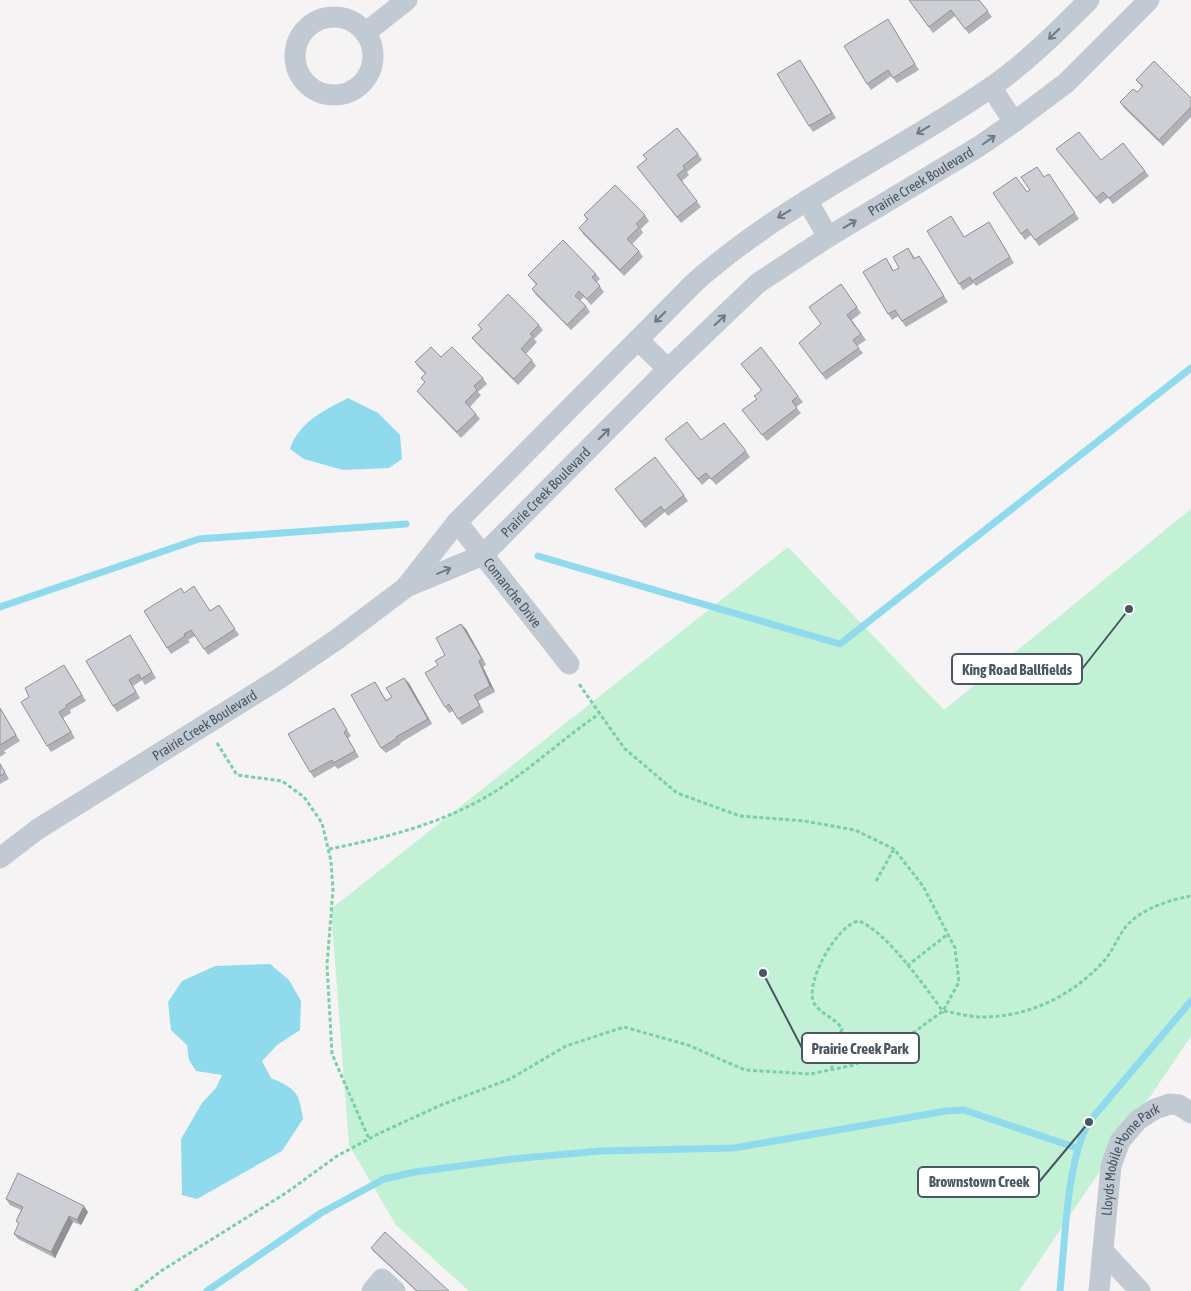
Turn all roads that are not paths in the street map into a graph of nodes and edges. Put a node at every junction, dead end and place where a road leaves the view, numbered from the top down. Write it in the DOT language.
graph roads {
  1 [pos="407,0"];
  2 [pos="1089,0"];
  3 [pos="1149,0"];
  4 [pos="365,33"];
  5 [pos="991,87"];
  6 [pos="1014,122"];
  7 [pos="807,200"];
  8 [pos="828,237"];
  9 [pos="638,340"];
  10 [pos="668,369"];
  11 [pos="457,522"];
  12 [pos="483,555"];
  13 [pos="405,588"];
  14 [pos="569,664"];
  15 [pos="0,858"];
  16 [pos="1191,1113"];
  17 [pos="1103,1251"];
  18 [pos="372,1291"];
  19 [pos="395,1291"];
  20 [pos="1099,1291"];
  21 [pos="1140,1291"];
  1 -- 4 [label="street"];
  2 -- 5 [label="street, Prairie Creek Boulevard, one-way"];
  3 -- 6 [label="street, Prairie Creek Boulevard"];
  5 -- 6 [label="street"];
  5 -- 7 [label="street, Prairie Creek Boulevard, one-way"];
  8 -- 6 [label="street, Prairie Creek Boulevard, one-way"];
  7 -- 8 [label="street"];
  7 -- 9 [label="street, Prairie Creek Boulevard, one-way"];
  10 -- 8 [label="street, Prairie Creek Boulevard, one-way"];
  9 -- 10 [label="street"];
  9 -- 11 [label="street, Prairie Creek Boulevard"];
  12 -- 10 [label="street, Prairie Creek Boulevard, one-way"];
  11 -- 12 [label="street, Comanche Drive"];
  11 -- 13 [label="street, Prairie Creek Boulevard"];
  13 -- 12 [label="street, Prairie Creek Boulevard, one-way"];
  12 -- 14 [label="street, Comanche Drive"];
  13 -- 15 [label="street, Prairie Creek Boulevard"];
  16 -- 17 [label="street, Lloyds Mobile Home Park"];
  17 -- 20 [label="street, Lloyds Mobile Home Park"];
  17 -- 21 [label="street"];
  18 -- 19 [label="street"];
}
